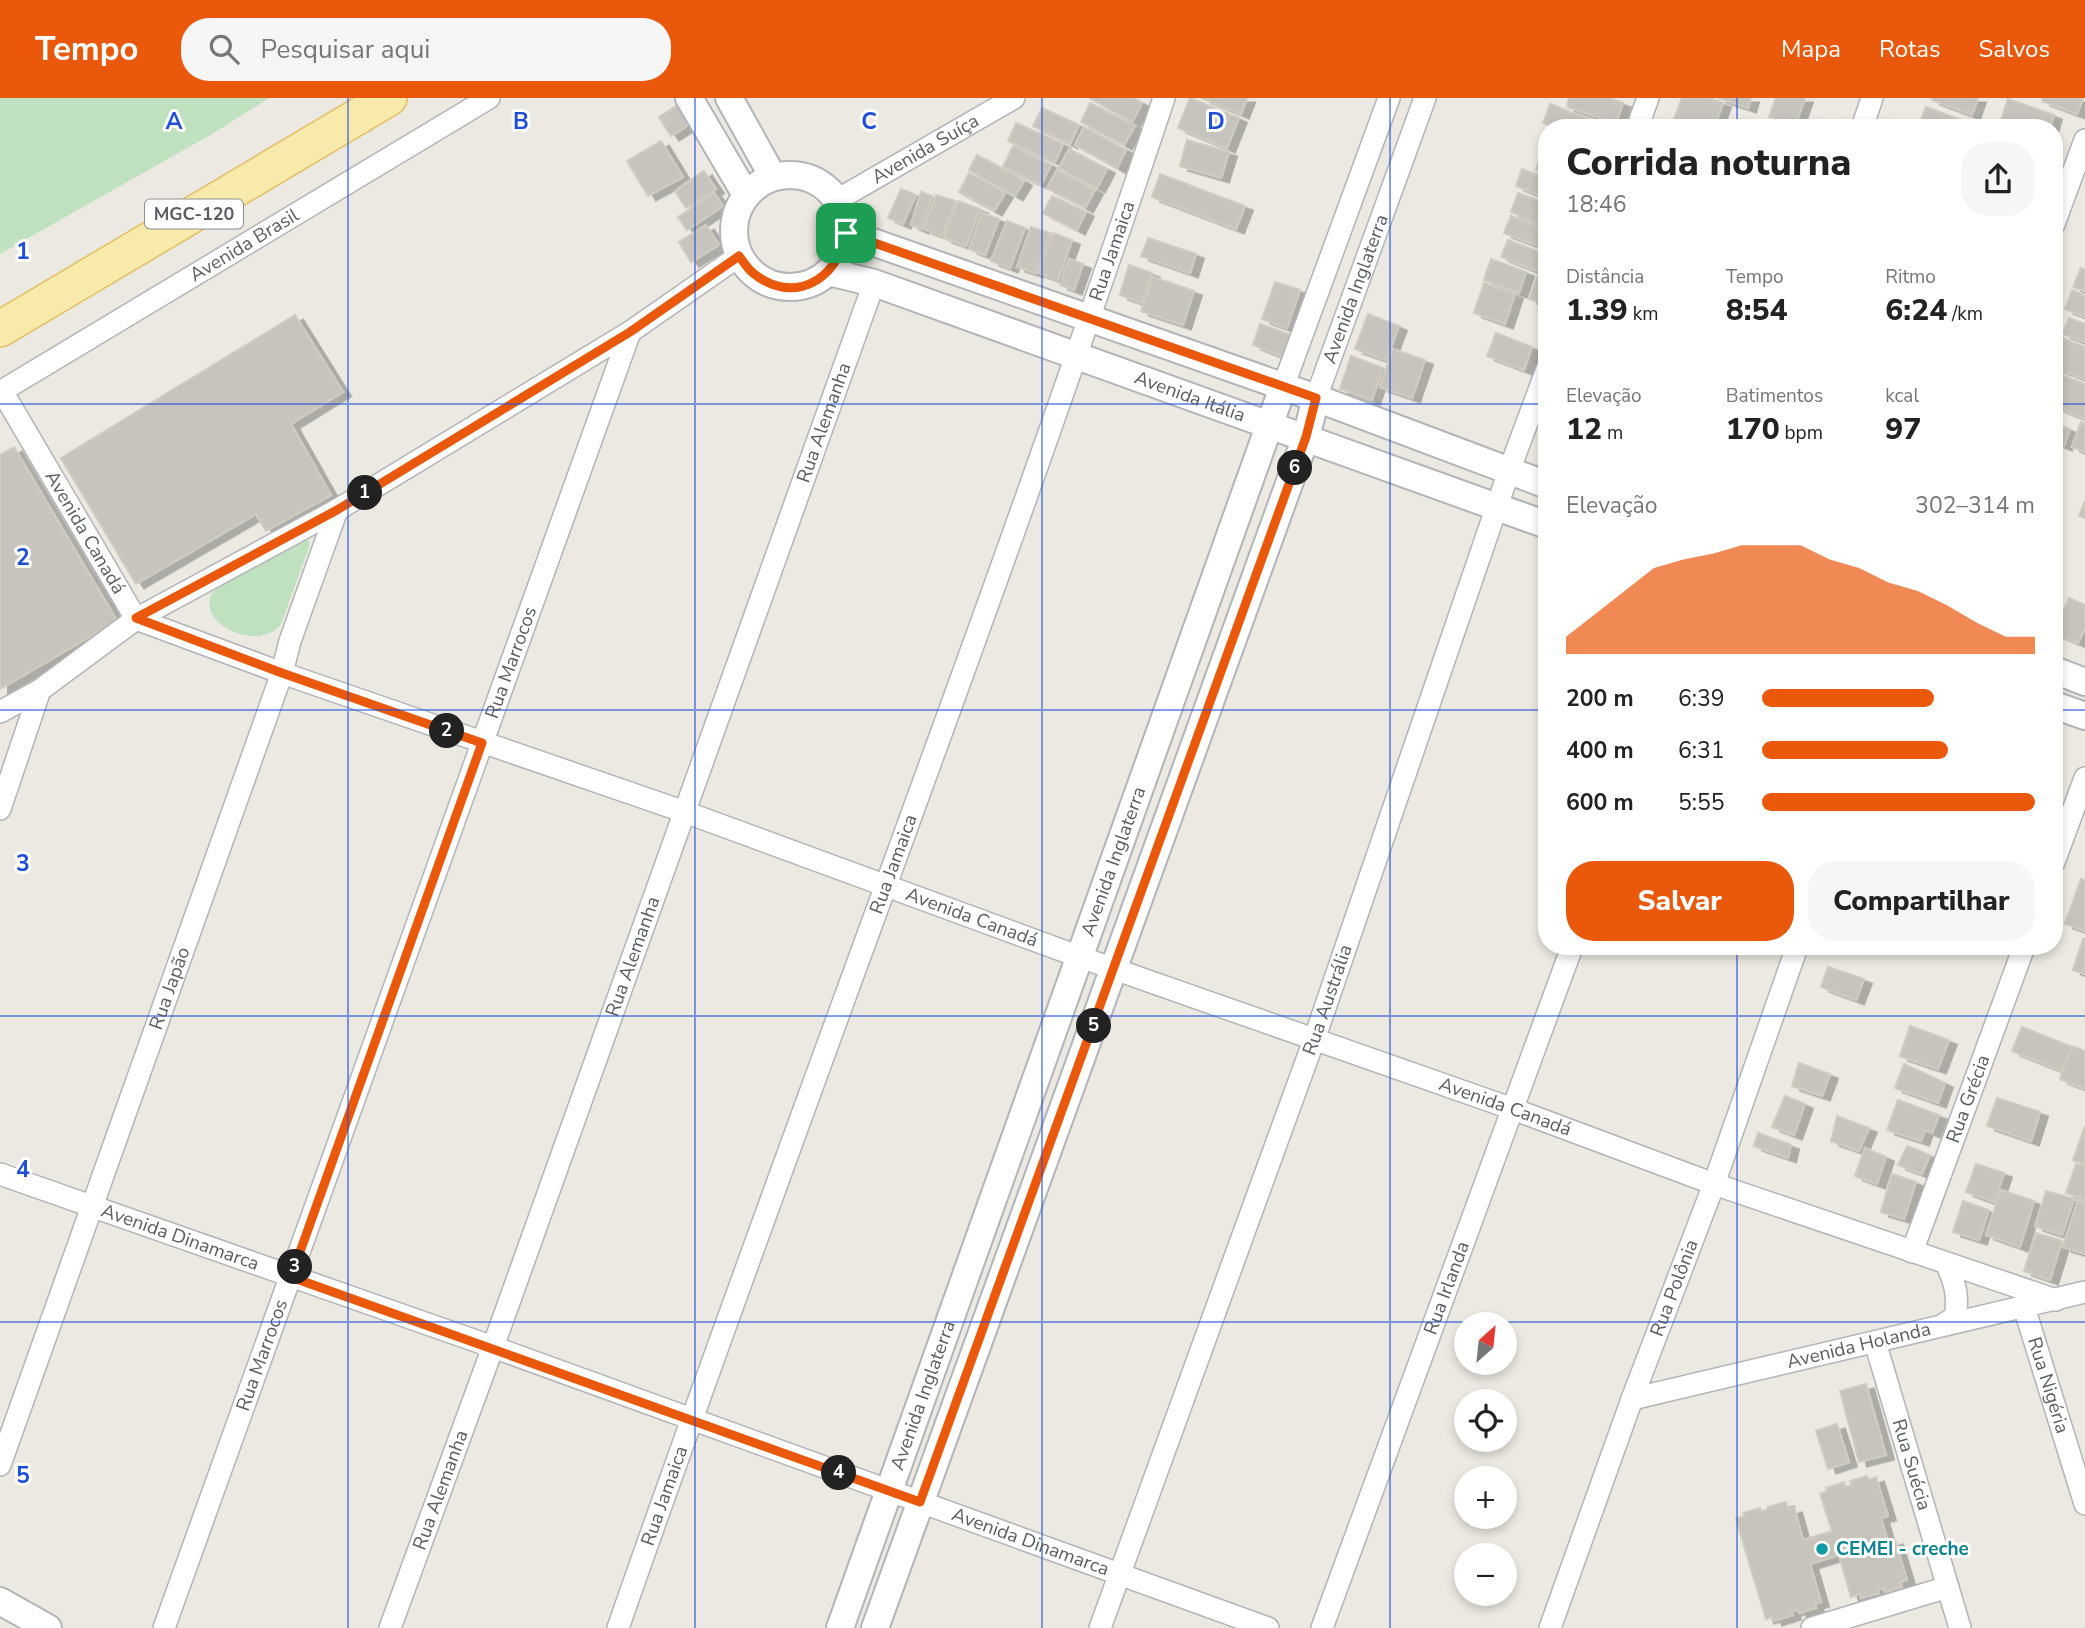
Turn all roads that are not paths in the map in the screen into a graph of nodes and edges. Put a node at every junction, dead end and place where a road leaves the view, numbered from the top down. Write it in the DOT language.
graph roads {
  1 [pos="389,98"];
  2 [pos="489,98"];
  3 [pos="689,98"];
  4 [pos="729,98"];
  5 [pos="1014,98"];
  6 [pos="1164,98"];
  7 [pos="1390,98"];
  8 [pos="1425,98"];
  9 [pos="1648,98"];
  10 [pos="1872,98"];
  11 [pos="1640,119"];
  12 [pos="1865,119"];
  13 [pos="2085,140"];
  14 [pos="773,177"];
  15 [pos="746,195"];
  16 [pos="837,200"];
  17 [pos="2063,200"];
  18 [pos="846,233"];
  19 [pos="739,256"];
  20 [pos="829,272"];
  21 [pos="874,284"];
  22 [pos="1091,317"];
  23 [pos="0,329"];
  24 [pos="630,332"];
  25 [pos="1076,356"];
  26 [pos="1283,387"];
  27 [pos="1,391"];
  28 [pos="1538,393"];
  29 [pos="1316,398"];
  30 [pos="1269,425"];
  31 [pos="1306,437"];
  32 [pos="1509,471"];
  33 [pos="1538,482"];
  34 [pos="1498,507"];
  35 [pos="337,510"];
  36 [pos="1538,521"];
  37 [pos="136,618"];
  38 [pos="282,673"];
  39 [pos="2063,673"];
  40 [pos="2085,681"];
  41 [pos="40,690"];
  42 [pos="2063,708"];
  43 [pos="0,712"];
  44 [pos="2085,716"];
  45 [pos="482,743"];
  46 [pos="2085,778"];
  47 [pos="0,809"];
  48 [pos="685,813"];
  49 [pos="2063,838"];
  50 [pos="885,885"];
  51 [pos="1569,955"];
  52 [pos="1794,955"];
  53 [pos="2021,955"];
  54 [pos="1080,957"];
  55 [pos="1115,969"];
  56 [pos="1314,1040"];
  57 [pos="1513,1109"];
  58 [pos="0,1174"];
  59 [pos="1714,1184"];
  60 [pos="91,1207"];
  61 [pos="1912,1252"];
  62 [pos="1947,1265"];
  63 [pos="291,1277"];
  64 [pos="2085,1292"];
  65 [pos="2056,1300"];
  66 [pos="2024,1307"];
  67 [pos="1944,1324"];
  68 [pos="1875,1342"];
  69 [pos="493,1347"];
  70 [pos="1632,1399"];
  71 [pos="691,1418"];
  72 [pos="0,1465"];
  73 [pos="889,1492"];
  74 [pos="920,1502"];
  75 [pos="2085,1504"];
  76 [pos="1119,1573"];
  77 [pos="1948,1587"];
  78 [pos="0,1601"];
  79 [pos="48,1628"];
  80 [pos="164,1628"];
  81 [pos="390,1628"];
  82 [pos="618,1628"];
  83 [pos="840,1628"];
  84 [pos="875,1628"];
  85 [pos="1100,1628"];
  86 [pos="1268,1628"];
  87 [pos="1322,1628"];
  88 [pos="1550,1628"];
  89 [pos="1812,1628"];
  90 [pos="1960,1628"];
  1 -- 23 [label="main road, MGC-120"];
  2 -- 27 [label="street, Avenida Brasil"];
  3 -- 15 [label="street"];
  4 -- 14 [label="street"];
  5 -- 16 [label="street, Avenida Suíça"];
  6 -- 22 [label="street, Rua Jamaica"];
  7 -- 26 [label="street, Avenida Inglaterra"];
  8 -- 29 [label="street, Avenida Inglaterra"];
  9 -- 11 [label="street"];
  10 -- 12 [label="street"];
  13 -- 17 [label="street"];
  14 -- 15 [label="street"];
  14 -- 16 [label="street"];
  15 -- 19 [label="street"];
  16 -- 18 [label="street"];
  18 -- 20 [label="street"];
  18 -- 22 [label="street, Avenida Itália"];
  19 -- 20 [label="street"];
  19 -- 24 [label="street"];
  20 -- 21 [label="street, Avenida Itália"];
  21 -- 25 [label="street, Avenida Itália"];
  21 -- 48 [label="street, Rua Alemanha"];
  22 -- 25 [label="street, Rua Jamaica"];
  22 -- 26 [label="street, Avenida Itália"];
  24 -- 35 [label="street"];
  24 -- 45 [label="street, Rua Marrocos"];
  25 -- 30 [label="street, Avenida Itália"];
  25 -- 50 [label="street, Rua Jamaica"];
  26 -- 29 [label="street, Avenida Itália"];
  26 -- 30 [label="street, Avenida Inglaterra"];
  27 -- 37 [label="street, Avenida Canadá"];
  28 -- 32 [label="street, Rua Austrália"];
  29 -- 31 [label="street, Avenida Inglaterra"];
  29 -- 32 [label="street, Avenida Itália"];
  30 -- 31 [label="street, Avenida Itália"];
  30 -- 54 [label="street, Avenida Inglaterra"];
  31 -- 34 [label="street, Avenida Itália"];
  31 -- 55 [label="street, Avenida Inglaterra"];
  32 -- 33 [label="street, Avenida Itália"];
  32 -- 34 [label="street, Rua Austrália"];
  34 -- 36 [label="street, Avenida Itália"];
  34 -- 56 [label="street, Rua Austrália"];
  35 -- 37 [label="street"];
  35 -- 38 [label="street, Rua Japão"];
  37 -- 38 [label="street, Avenida Canadá"];
  37 -- 41 [label="street"];
  38 -- 45 [label="street, Avenida Canadá"];
  38 -- 60 [label="street, Rua Japão"];
  39 -- 40 [label="street"];
  41 -- 43 [label="street"];
  41 -- 47 [label="street"];
  42 -- 44 [label="street"];
  45 -- 48 [label="street, Avenida Canadá"];
  45 -- 63 [label="street, Rua Marrocos"];
  46 -- 49 [label="street"];
  48 -- 50 [label="street, Avenida Canadá"];
  48 -- 69 [label="street, Rua Alemanha"];
  50 -- 54 [label="street, Avenida Canadá"];
  50 -- 71 [label="street, Rua Jamaica"];
  51 -- 57 [label="street, Rua Irlanda"];
  52 -- 59 [label="street, Rua Polônia"];
  53 -- 61 [label="street, Rua Grécia"];
  54 -- 55 [label="street, Avenida Canadá"];
  54 -- 73 [label="street, Avenida Inglaterra"];
  55 -- 56 [label="street, Avenida Canadá"];
  55 -- 74 [label="street, Avenida Inglaterra"];
  56 -- 57 [label="street, Avenida Canadá"];
  56 -- 76 [label="street, Rua Austrália"];
  57 -- 59 [label="street, Avenida Canadá"];
  57 -- 87 [label="street, Rua Irlanda"];
  58 -- 60 [label="street, Avenida Dinamarca"];
  59 -- 61 [label="street, Avenida Canadá"];
  59 -- 70 [label="street, Rua Polônia"];
  60 -- 63 [label="street, Avenida Dinamarca"];
  60 -- 72 [label="street, Rua Japão"];
  61 -- 62 [label="street, Avenida Canadá"];
  62 -- 65 [label="street, Avenida Canadá"];
  62 -- 67 [label="street"];
  63 -- 69 [label="street, Avenida Dinamarca"];
  63 -- 80 [label="street, Rua Marrocos"];
  64 -- 65 [label="street, Avenida Holanda"];
  65 -- 66 [label="street, Avenida Holanda"];
  66 -- 67 [label="street, Avenida Holanda"];
  66 -- 75 [label="street, Rua Nigéria"];
  67 -- 68 [label="street, Avenida Holanda"];
  68 -- 70 [label="street, Avenida Holanda"];
  68 -- 77 [label="street, Rua Suécia"];
  69 -- 71 [label="street, Avenida Dinamarca"];
  69 -- 81 [label="street, Rua Alemanha"];
  70 -- 88 [label="street, Rua Polônia"];
  71 -- 73 [label="street, Avenida Dinamarca"];
  71 -- 82 [label="street, Rua Jamaica"];
  73 -- 74 [label="street, Avenida Dinamarca"];
  73 -- 83 [label="street, Avenida Inglaterra"];
  74 -- 76 [label="street, Avenida Dinamarca"];
  74 -- 84 [label="street, Avenida Inglaterra"];
  76 -- 85 [label="street, Rua Austrália"];
  76 -- 86 [label="street, Avenida Dinamarca"];
  77 -- 89 [label="street"];
  77 -- 90 [label="street, Rua Suécia"];
  78 -- 79 [label="street"];
}
